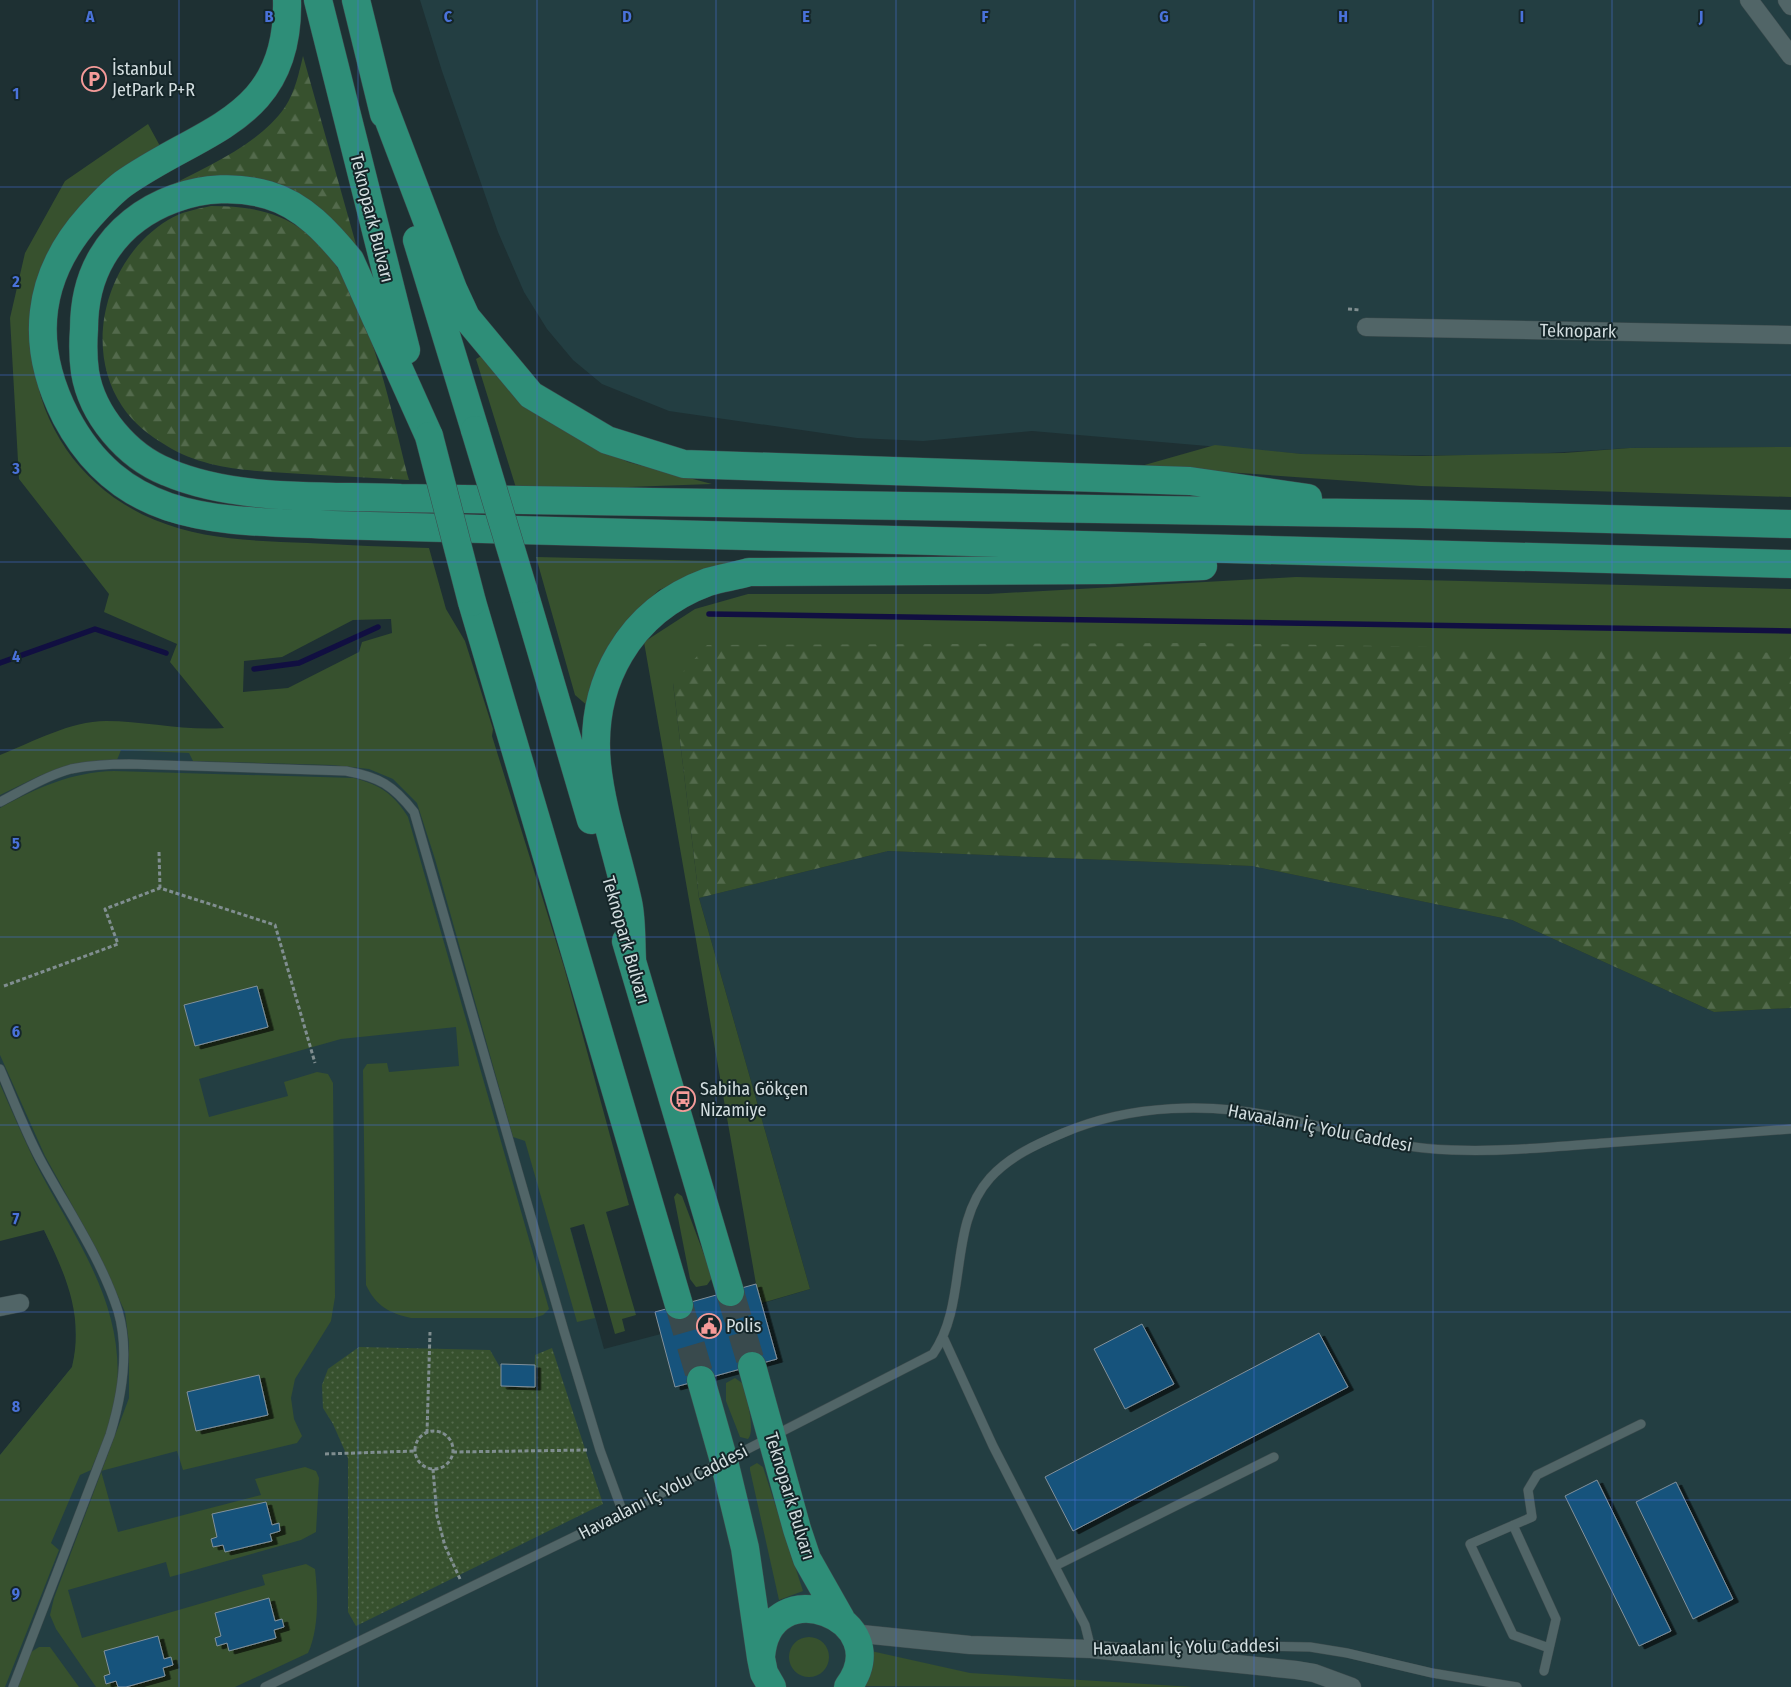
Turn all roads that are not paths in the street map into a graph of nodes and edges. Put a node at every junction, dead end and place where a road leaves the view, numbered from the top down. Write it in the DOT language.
graph roads {
  1 [pos="287,0"];
  2 [pos="318,0"];
  3 [pos="356,0"];
  4 [pos="1749,0"];
  5 [pos="1787,0"];
  6 [pos="1791,6"];
  7 [pos="1791,56"];
  8 [pos="380,97"];
  9 [pos="1366,327"];
  10 [pos="1791,335"];
  11 [pos="429,436"];
  12 [pos="1421,514"];
  13 [pos="1791,524"];
  14 [pos="1442,556"];
  15 [pos="1791,564"];
  16 [pos="0,802"];
  17 [pos="632,959"];
  18 [pos="0,1069"];
  19 [pos="1791,1129"];
  20 [pos="730,1292"];
  21 [pos="20,1303"];
  22 [pos="679,1305"];
  23 [pos="0,1307"];
  24 [pos="944,1338"];
  25 [pos="752,1366"];
  26 [pos="700,1380"];
  27 [pos="1641,1424"];
  28 [pos="773,1436"];
  29 [pos="1274,1457"];
  30 [pos="724,1461"];
  31 [pos="623,1513"];
  32 [pos="1513,1525"];
  33 [pos="1055,1566"];
  34 [pos="847,1626"];
  35 [pos="1549,1648"];
  36 [pos="1091,1649"];
  37 [pos="1544,1671"];
  38 [pos="1314,1674"];
  39 [pos="763,1676"];
  40 [pos="13,1687"];
  41 [pos="265,1687"];
  42 [pos="848,1687"];
  43 [pos="1335,1687"];
  44 [pos="1341,1687"];
  45 [pos="1352,1687"];
  46 [pos="1517,1687"];
  1 -- 14 [label="highway"];
  2 -- 11 [label="highway, Teknopark Bulvarı"];
  3 -- 8 [label="highway"];
  4 -- 7 [label="street"];
  5 -- 6 [label="street"];
  8 -- 12 [label="highway"];
  8 -- 17 [label="highway, Teknopark Bulvarı, bridge"];
  9 -- 10 [label="street, Teknopark"];
  11 -- 12 [label="highway"];
  11 -- 22 [label="highway, bridge"];
  12 -- 13 [label="highway"];
  14 -- 15 [label="highway"];
  14 -- 17 [label="highway"];
  16 -- 31 [label="lane"];
  17 -- 20 [label="highway, Teknopark Bulvarı"];
  18 -- 40 [label="lane"];
  19 -- 24 [label="lane, Havaalanı İç Yolu Caddesi"];
  21 -- 23 [label="street"];
  24 -- 28 [label="lane, Havaalanı İç Yolu Caddesi"];
  24 -- 33 [label="lane"];
  25 -- 28 [label="highway, Teknopark Bulvarı"];
  26 -- 30 [label="highway"];
  27 -- 32 [label="lane"];
  28 -- 30 [label="lane, Havaalanı İç Yolu Caddesi"];
  28 -- 34 [label="highway, Teknopark Bulvarı"];
  29 -- 33 [label="lane"];
  30 -- 31 [label="lane, Havaalanı İç Yolu Caddesi"];
  30 -- 39 [label="highway"];
  31 -- 41 [label="lane, Havaalanı İç Yolu Caddesi"];
  32 -- 35 [label="lane"];
  32 -- 35 [label="lane"];
  33 -- 36 [label="lane"];
  34 -- 36 [label="street, Havaalanı İç Yolu Caddesi"];
  34 -- 39 [label="highway"];
  34 -- 42 [label="highway, Teknopark Bulvarı"];
  35 -- 37 [label="lane"];
  36 -- 38 [label="street"];
  36 -- 46 [label="lane, Havaalanı İç Yolu Caddesi"];
  38 -- 43 [label="street"];
  38 -- 44 [label="street"];
  38 -- 45 [label="street"];
}
